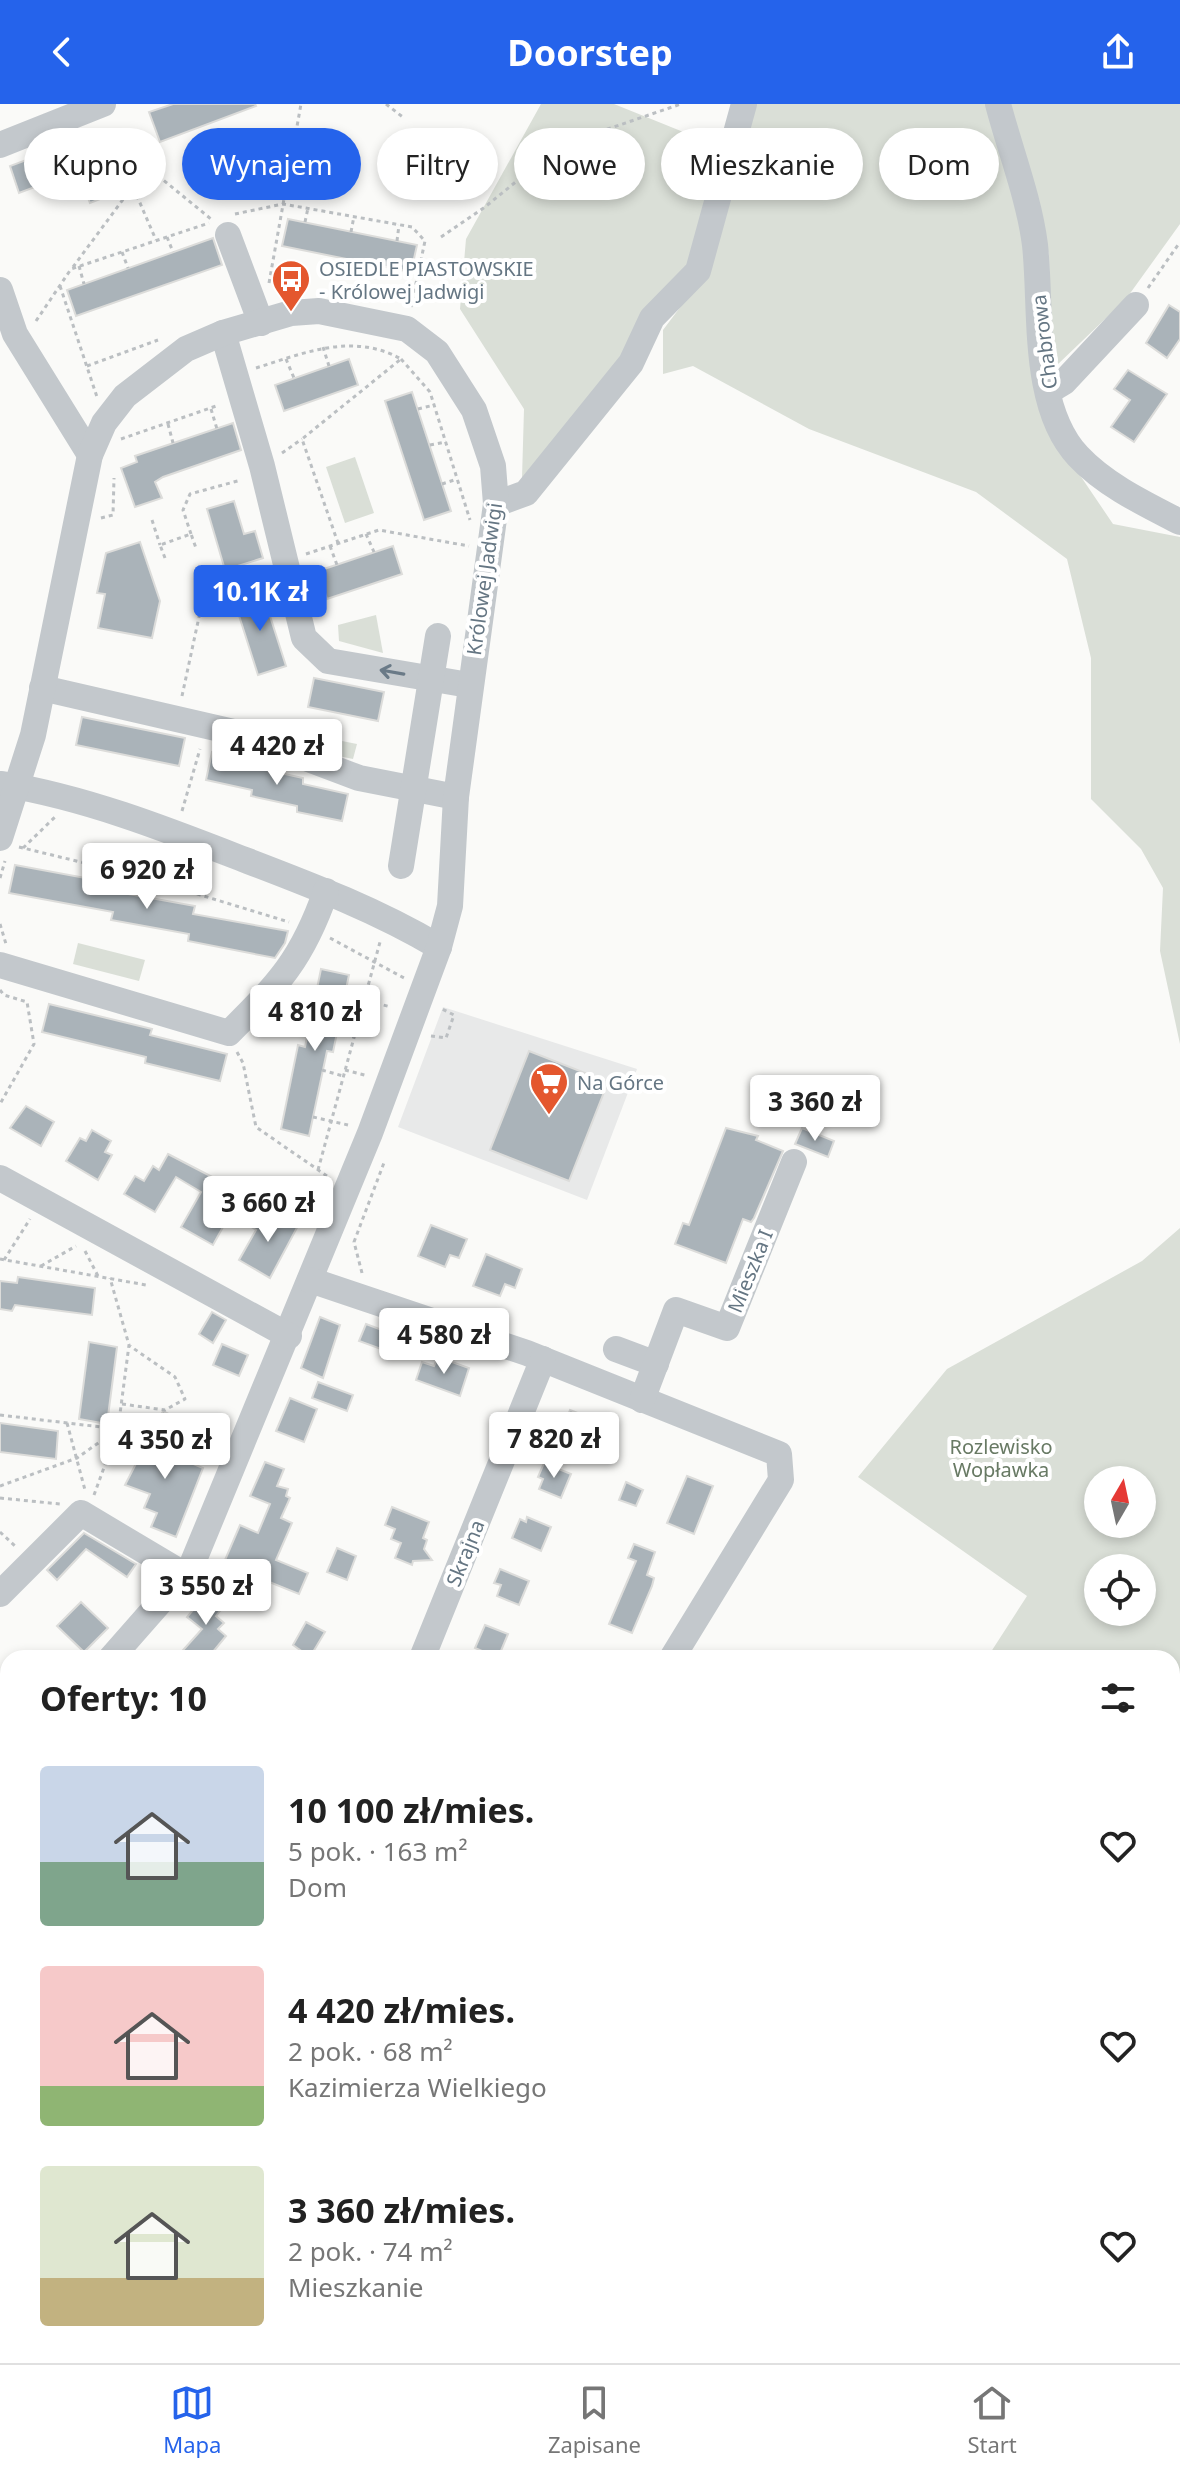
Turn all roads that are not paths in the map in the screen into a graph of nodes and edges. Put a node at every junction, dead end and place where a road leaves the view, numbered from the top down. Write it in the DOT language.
graph roads {
  1 [pos="744,104"];
  2 [pos="998,104"];
  3 [pos="91,109"];
  4 [pos="0,145"];
  5 [pos="223,223"];
  6 [pos="0,290"];
  7 [pos="1136,305"];
  8 [pos="261,323"];
  9 [pos="223,333"];
  10 [pos="1049,391"];
  11 [pos="90,455"];
  12 [pos="496,504"];
  13 [pos="1180,522"];
  14 [pos="438,636"];
  15 [pos="432,678"];
  16 [pos="469,685"];
  17 [pos="42,688"];
  18 [pos="8,785"];
  19 [pos="413,789"];
  20 [pos="456,797"];
  21 [pos="10,847"];
  22 [pos="401,866"];
  23 [pos="326,891"];
  24 [pos="439,947"];
  25 [pos="0,965"];
  26 [pos="794,1162"];
  27 [pos="0,1178"];
  28 [pos="310,1280"];
  29 [pos="289,1336"];
  30 [pos="616,1349"];
  31 [pos="543,1359"];
  32 [pos="656,1364"];
  33 [pos="642,1400"];
  34 [pos="185,1575"];
  35 [pos="0,1594"];
  36 [pos="118,1650"];
  37 [pos="425,1650"];
  38 [pos="677,1650"];
  1 -- 12 [label="street"];
  2 -- 10 [label="street, Chabrowa"];
  3 -- 4 [label="street"];
  5 -- 8 [label="street"];
  6 -- 11 [label="street"];
  7 -- 10 [label="street"];
  8 -- 9 [label="street, Królowej Jadwigi"];
  8 -- 12 [label="street, Królowej Jadwigi"];
  9 -- 11 [label="street, Królowej Jadwigi"];
  15 -- 9 [label="street, one-way"];
  10 -- 13 [label="street, Chabrowa"];
  11 -- 17 [label="street, Królowej Jadwigi"];
  12 -- 16 [label="street, Królowej Jadwigi"];
  14 -- 15 [label="street"];
  15 -- 16 [label="street"];
  15 -- 19 [label="street"];
  16 -- 20 [label="street, Królowej Jadwigi"];
  17 -- 18 [label="street, Królowej Jadwigi"];
  17 -- 19 [label="street"];
  18 -- 21 [label="street, Królowej Jadwigi"];
  18 -- 23 [label="street"];
  19 -- 20 [label="street"];
  19 -- 22 [label="street"];
  20 -- 24 [label="street, Królowej Jadwigi"];
  23 -- 24 [label="street"];
  23 -- 25 [label="street"];
  24 -- 28 [label="street, Królowej Jadwigi"];
  26 -- 32 [label="street, Mieszka I"];
  27 -- 29 [label="street"];
  28 -- 29 [label="street, Królowej Jadwigi"];
  28 -- 31 [label="street"];
  29 -- 34 [label="street, Królowej Jadwigi"];
  30 -- 32 [label="street"];
  31 -- 33 [label="street"];
  31 -- 37 [label="street, Skrajna"];
  32 -- 33 [label="street, Mieszka I"];
  33 -- 38 [label="street"];
  34 -- 35 [label="street"];
  34 -- 36 [label="street, Królowej Jadwigi"];
}
